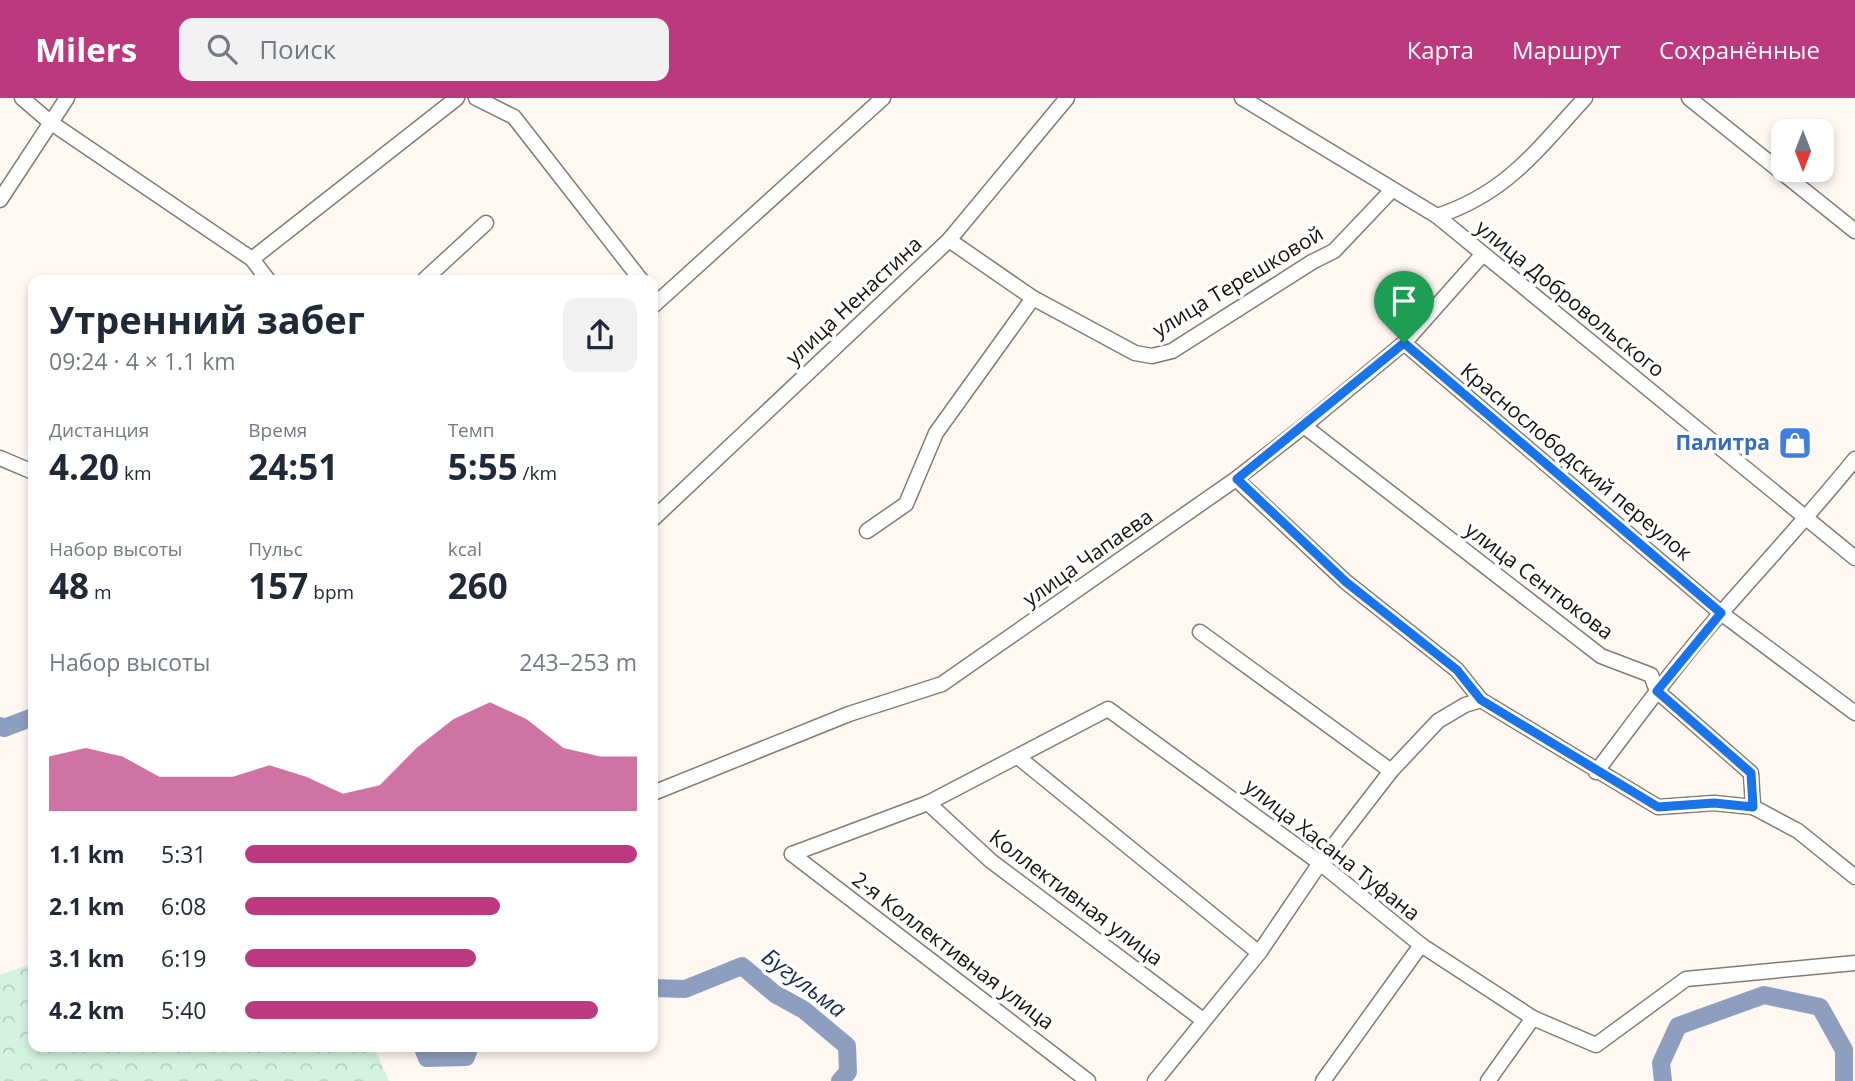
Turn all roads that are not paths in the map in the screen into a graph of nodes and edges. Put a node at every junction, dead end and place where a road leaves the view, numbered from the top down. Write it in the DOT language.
graph roads {
  1 [pos="22,98"];
  2 [pos="66,98"];
  3 [pos="457,98"];
  4 [pos="476,98"];
  5 [pos="883,98"];
  6 [pos="1067,98"];
  7 [pos="1241,98"];
  8 [pos="1585,98"];
  9 [pos="1689,98"];
  10 [pos="50,122"];
  11 [pos="1391,191"];
  12 [pos="0,200"];
  13 [pos="1437,216"];
  14 [pos="486,223"];
  15 [pos="1855,231"];
  16 [pos="949,240"];
  17 [pos="1482,255"];
  18 [pos="251,259"];
  19 [pos="264,275"];
  20 [pos="429,275"];
  21 [pos="637,275"];
  22 [pos="658,297"];
  23 [pos="1033,298"];
  24 [pos="1404,343"];
  25 [pos="1304,426"];
  26 [pos="0,458"];
  27 [pos="1855,459"];
  28 [pos="28,470"];
  29 [pos="1237,479"];
  30 [pos="658,514"];
  31 [pos="1807,519"];
  32 [pos="867,531"];
  33 [pos="1855,558"];
  34 [pos="1721,613"];
  35 [pos="1200,632"];
  36 [pos="1657,691"];
  37 [pos="1481,700"];
  38 [pos="1855,713"];
  39 [pos="1018,757"];
  40 [pos="1391,771"];
  41 [pos="1596,772"];
  42 [pos="658,791"];
  43 [pos="928,803"];
  44 [pos="1753,807"];
  45 [pos="792,855"];
  46 [pos="1320,863"];
  47 [pos="1855,877"];
  48 [pos="1421,945"];
  49 [pos="1259,953"];
  50 [pos="1855,963"];
  51 [pos="1533,1018"];
  52 [pos="1203,1020"];
  53 [pos="1088,1081"];
  54 [pos="1155,1081"];
  55 [pos="1323,1081"];
  56 [pos="1489,1081"];
  1 -- 10 [label="street"];
  2 -- 10 [label="street"];
  3 -- 18 [label="street"];
  4 -- 21 [label="street"];
  5 -- 22 [label="street"];
  6 -- 16 [label="street, улица Ненастина"];
  7 -- 11 [label="street, улица Добровольского"];
  8 -- 13 [label="street"];
  9 -- 15 [label="street"];
  10 -- 12 [label="street"];
  10 -- 18 [label="street"];
  11 -- 13 [label="street, улица Добровольского"];
  11 -- 23 [label="street, улица Терешковой"];
  13 -- 17 [label="street, улица Добровольского"];
  14 -- 20 [label="street"];
  16 -- 23 [label="street, улица Терешковой"];
  16 -- 30 [label="street, улица Ненастина"];
  17 -- 24 [label="street, улица Чапаева"];
  17 -- 31 [label="street, улица Добровольского"];
  18 -- 19 [label="street"];
  23 -- 32 [label="street"];
  24 -- 25 [label="street, улица Чапаева"];
  24 -- 34 [label="street, Краснослободский переулок"];
  25 -- 29 [label="street, улица Чапаева"];
  25 -- 36 [label="street, улица Сентюкова"];
  26 -- 28 [label="street"];
  27 -- 31 [label="street"];
  29 -- 37 [label="street"];
  29 -- 42 [label="street, улица Чапаева"];
  31 -- 33 [label="street, улица Добровольского"];
  31 -- 34 [label="street"];
  34 -- 36 [label="street"];
  34 -- 38 [label="street, Краснослободский переулок"];
  35 -- 40 [label="street"];
  36 -- 41 [label="street"];
  36 -- 44 [label="street, улица Сентюкова"];
  37 -- 40 [label="street"];
  37 -- 41 [label="street"];
  39 -- 43 [label="street, улица Хасана Туфана"];
  39 -- 46 [label="street, улица Хасана Туфана"];
  39 -- 49 [label="street"];
  40 -- 46 [label="street"];
  41 -- 44 [label="street"];
  43 -- 45 [label="street, улица Хасана Туфана"];
  43 -- 52 [label="street, Коллективная улица"];
  44 -- 47 [label="street"];
  45 -- 53 [label="street, 2-я Коллективная улица"];
  46 -- 48 [label="street, улица Хасана Туфана"];
  46 -- 49 [label="street"];
  48 -- 51 [label="street, улица Хасана Туфана"];
  48 -- 55 [label="street"];
  49 -- 52 [label="street"];
  50 -- 51 [label="street, улица Хасана Туфана"];
  51 -- 56 [label="street"];
  52 -- 54 [label="street"];
}
